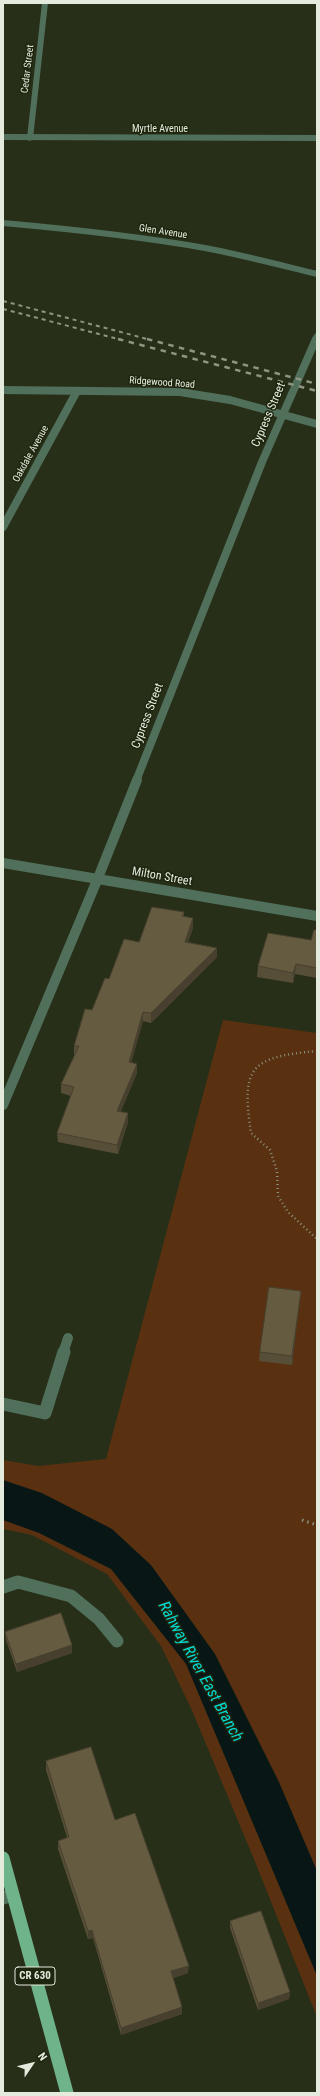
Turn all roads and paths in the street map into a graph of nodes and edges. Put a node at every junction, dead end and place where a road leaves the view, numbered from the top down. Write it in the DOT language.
graph roads {
  1 [pos="45,3"];
  2 [pos="3,137"];
  3 [pos="30,138"];
  4 [pos="317,138"];
  5 [pos="3,223"];
  6 [pos="317,274"];
  7 [pos="317,336"];
  8 [pos="3,390"];
  9 [pos="77,391"];
  10 [pos="284,414"];
  11 [pos="317,424"];
  12 [pos="3,527"];
  13 [pos="3,863"];
  14 [pos="98,878"];
  15 [pos="317,916"];
  16 [pos="317,1052"];
  17 [pos="3,1105"];
  18 [pos="317,1239"];
  19 [pos="68,1338"];
  20 [pos="3,1404"];
  21 [pos="302,1520"];
  22 [pos="317,1525"];
  23 [pos="3,1587"];
  24 [pos="117,1641"];
  25 [pos="3,1858"];
  26 [pos="8,1897"];
  27 [pos="67,2093"];
  1 -- 3 [label="street, Cedar Street"];
  2 -- 3 [label="street, Myrtle Avenue"];
  3 -- 4 [label="street, Myrtle Avenue"];
  5 -- 6 [label="street, Glen Avenue"];
  7 -- 10 [label="street, Cypress Street"];
  8 -- 9 [label="street, Ridgewood Road"];
  9 -- 10 [label="street, Ridgewood Road"];
  9 -- 12 [label="street, Oakdale Avenue"];
  10 -- 11 [label="street, Ridgewood Road"];
  10 -- 14 [label="street, Cypress Street"];
  13 -- 14 [label="street, Milton Street"];
  14 -- 15 [label="street, Milton Street"];
  14 -- 17 [label="street, Cypress Street"];
  16 -- 18 [label="path"];
  19 -- 20 [label="street"];
  21 -- 22 [label="path"];
  23 -- 24 [label="street"];
  25 -- 26 [label="main road, CR 630"];
  26 -- 27 [label="main road, CR 630"];
}
